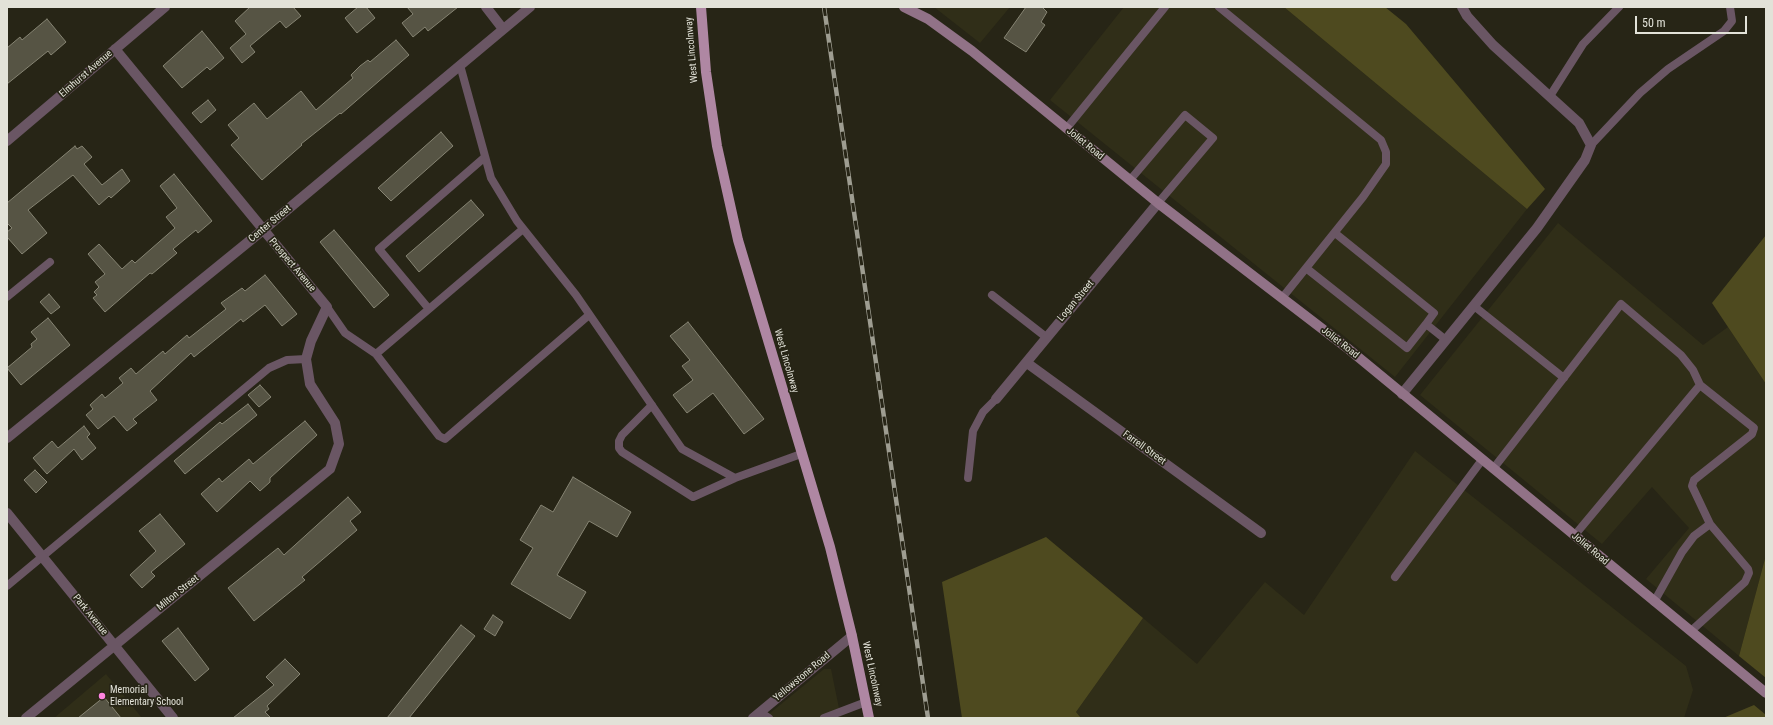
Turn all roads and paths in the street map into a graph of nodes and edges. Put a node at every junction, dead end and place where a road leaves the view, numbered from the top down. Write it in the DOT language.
graph roads {
  1 [pos="165,7"];
  2 [pos="486,7"];
  3 [pos="530,7"];
  4 [pos="701,7"];
  5 [pos="904,7"];
  6 [pos="1165,7"];
  7 [pos="1219,7"];
  8 [pos="1463,7"];
  9 [pos="1619,7"];
  10 [pos="1730,7"];
  11 [pos="503,29"];
  12 [pos="115,49"];
  13 [pos="460,65"];
  14 [pos="1550,96"];
  15 [pos="1066,129"];
  16 [pos="7,141"];
  17 [pos="1591,145"];
  18 [pos="485,157"];
  19 [pos="1130,180"];
  20 [pos="1158,203"];
  21 [pos="523,229"];
  22 [pos="263,230"];
  23 [pos="1335,233"];
  24 [pos="50,262"];
  25 [pos="1306,268"];
  26 [pos="992,295"];
  27 [pos="7,297"];
  28 [pos="1282,298"];
  29 [pos="1474,306"];
  30 [pos="327,307"];
  31 [pos="429,308"];
  32 [pos="589,315"];
  33 [pos="1426,324"];
  34 [pos="1046,337"];
  35 [pos="1446,340"];
  36 [pos="376,354"];
  37 [pos="306,359"];
  38 [pos="1027,363"];
  39 [pos="1564,378"];
  40 [pos="1700,385"];
  41 [pos="1402,394"];
  42 [pos="996,399"];
  43 [pos="652,406"];
  44 [pos="7,438"];
  45 [pos="801,454"];
  46 [pos="1482,460"];
  47 [pos="1494,469"];
  48 [pos="736,478"];
  49 [pos="968,478"];
  50 [pos="7,513"];
  51 [pos="1710,524"];
  52 [pos="1261,533"];
  53 [pos="1574,536"];
  54 [pos="42,556"];
  55 [pos="1395,577"];
  56 [pos="7,586"];
  57 [pos="1654,602"];
  58 [pos="1691,632"];
  59 [pos="852,636"];
  60 [pos="114,645"];
  61 [pos="1766,693"];
  62 [pos="866,702"];
  63 [pos="756,715"];
  64 [pos="26,718"];
  65 [pos="173,718"];
  66 [pos="769,718"];
  67 [pos="824,718"];
  68 [pos="869,718"];
  1 -- 12 [label="street, Elmhurst Avenue"];
  2 -- 11 [label="street"];
  3 -- 11 [label="street, Center Street"];
  4 -- 45 [label="main road, West Lincolnway"];
  5 -- 15 [label="main road, Joliet Road"];
  6 -- 15 [label="lane"];
  7 -- 23 [label="lane"];
  8 -- 14 [label="street"];
  9 -- 14 [label="lane"];
  10 -- 17 [label="lane"];
  11 -- 13 [label="street, Center Street"];
  12 -- 16 [label="street, Elmhurst Avenue"];
  12 -- 22 [label="street, Prospect Avenue"];
  13 -- 18 [label="lane"];
  13 -- 22 [label="street, Center Street"];
  14 -- 17 [label="street"];
  15 -- 19 [label="main road, Joliet Road"];
  17 -- 29 [label="street"];
  18 -- 21 [label="lane"];
  18 -- 31 [label="lane"];
  19 -- 20 [label="main road, Joliet Road"];
  19 -- 20 [label="lane"];
  20 -- 28 [label="main road, Joliet Road"];
  20 -- 34 [label="street, Logan Street"];
  21 -- 31 [label="lane"];
  21 -- 32 [label="lane"];
  22 -- 30 [label="street, Prospect Avenue"];
  22 -- 44 [label="street, Center Street"];
  23 -- 25 [label="lane"];
  23 -- 33 [label="lane"];
  24 -- 27 [label="lane"];
  25 -- 28 [label="lane"];
  25 -- 33 [label="lane"];
  26 -- 34 [label="lane"];
  28 -- 41 [label="main road, Joliet Road"];
  29 -- 35 [label="street"];
  29 -- 39 [label="lane"];
  30 -- 36 [label="lane"];
  30 -- 37 [label="street"];
  31 -- 36 [label="lane"];
  32 -- 36 [label="lane"];
  32 -- 43 [label="lane"];
  33 -- 35 [label="lane"];
  34 -- 38 [label="street, Logan Street"];
  35 -- 41 [label="street"];
  37 -- 54 [label="lane"];
  37 -- 60 [label="street, Milton Street"];
  38 -- 42 [label="street, Logan Street"];
  38 -- 52 [label="street, Farrell Street"];
  39 -- 40 [label="lane"];
  39 -- 47 [label="lane"];
  40 -- 51 [label="lane"];
  40 -- 53 [label="lane"];
  41 -- 46 [label="main road, Joliet Road"];
  42 -- 49 [label="lane"];
  43 -- 48 [label="lane"];
  43 -- 48 [label="lane"];
  45 -- 48 [label="lane"];
  45 -- 59 [label="main road, West Lincolnway"];
  46 -- 47 [label="main road, Joliet Road"];
  46 -- 55 [label="lane"];
  47 -- 53 [label="main road, Joliet Road"];
  50 -- 54 [label="street, Park Avenue"];
  51 -- 57 [label="lane"];
  51 -- 58 [label="lane"];
  53 -- 57 [label="main road, Joliet Road"];
  54 -- 56 [label="lane"];
  54 -- 60 [label="street, Park Avenue"];
  57 -- 58 [label="main road, Joliet Road"];
  58 -- 61 [label="main road, Joliet Road"];
  59 -- 62 [label="main road, West Lincolnway"];
  59 -- 63 [label="street, Yellowstone Road"];
  60 -- 64 [label="street, Milton Street"];
  60 -- 65 [label="street, Park Avenue"];
  62 -- 67 [label="lane"];
  62 -- 68 [label="main road, West Lincolnway"];
  63 -- 66 [label="lane"];
}
